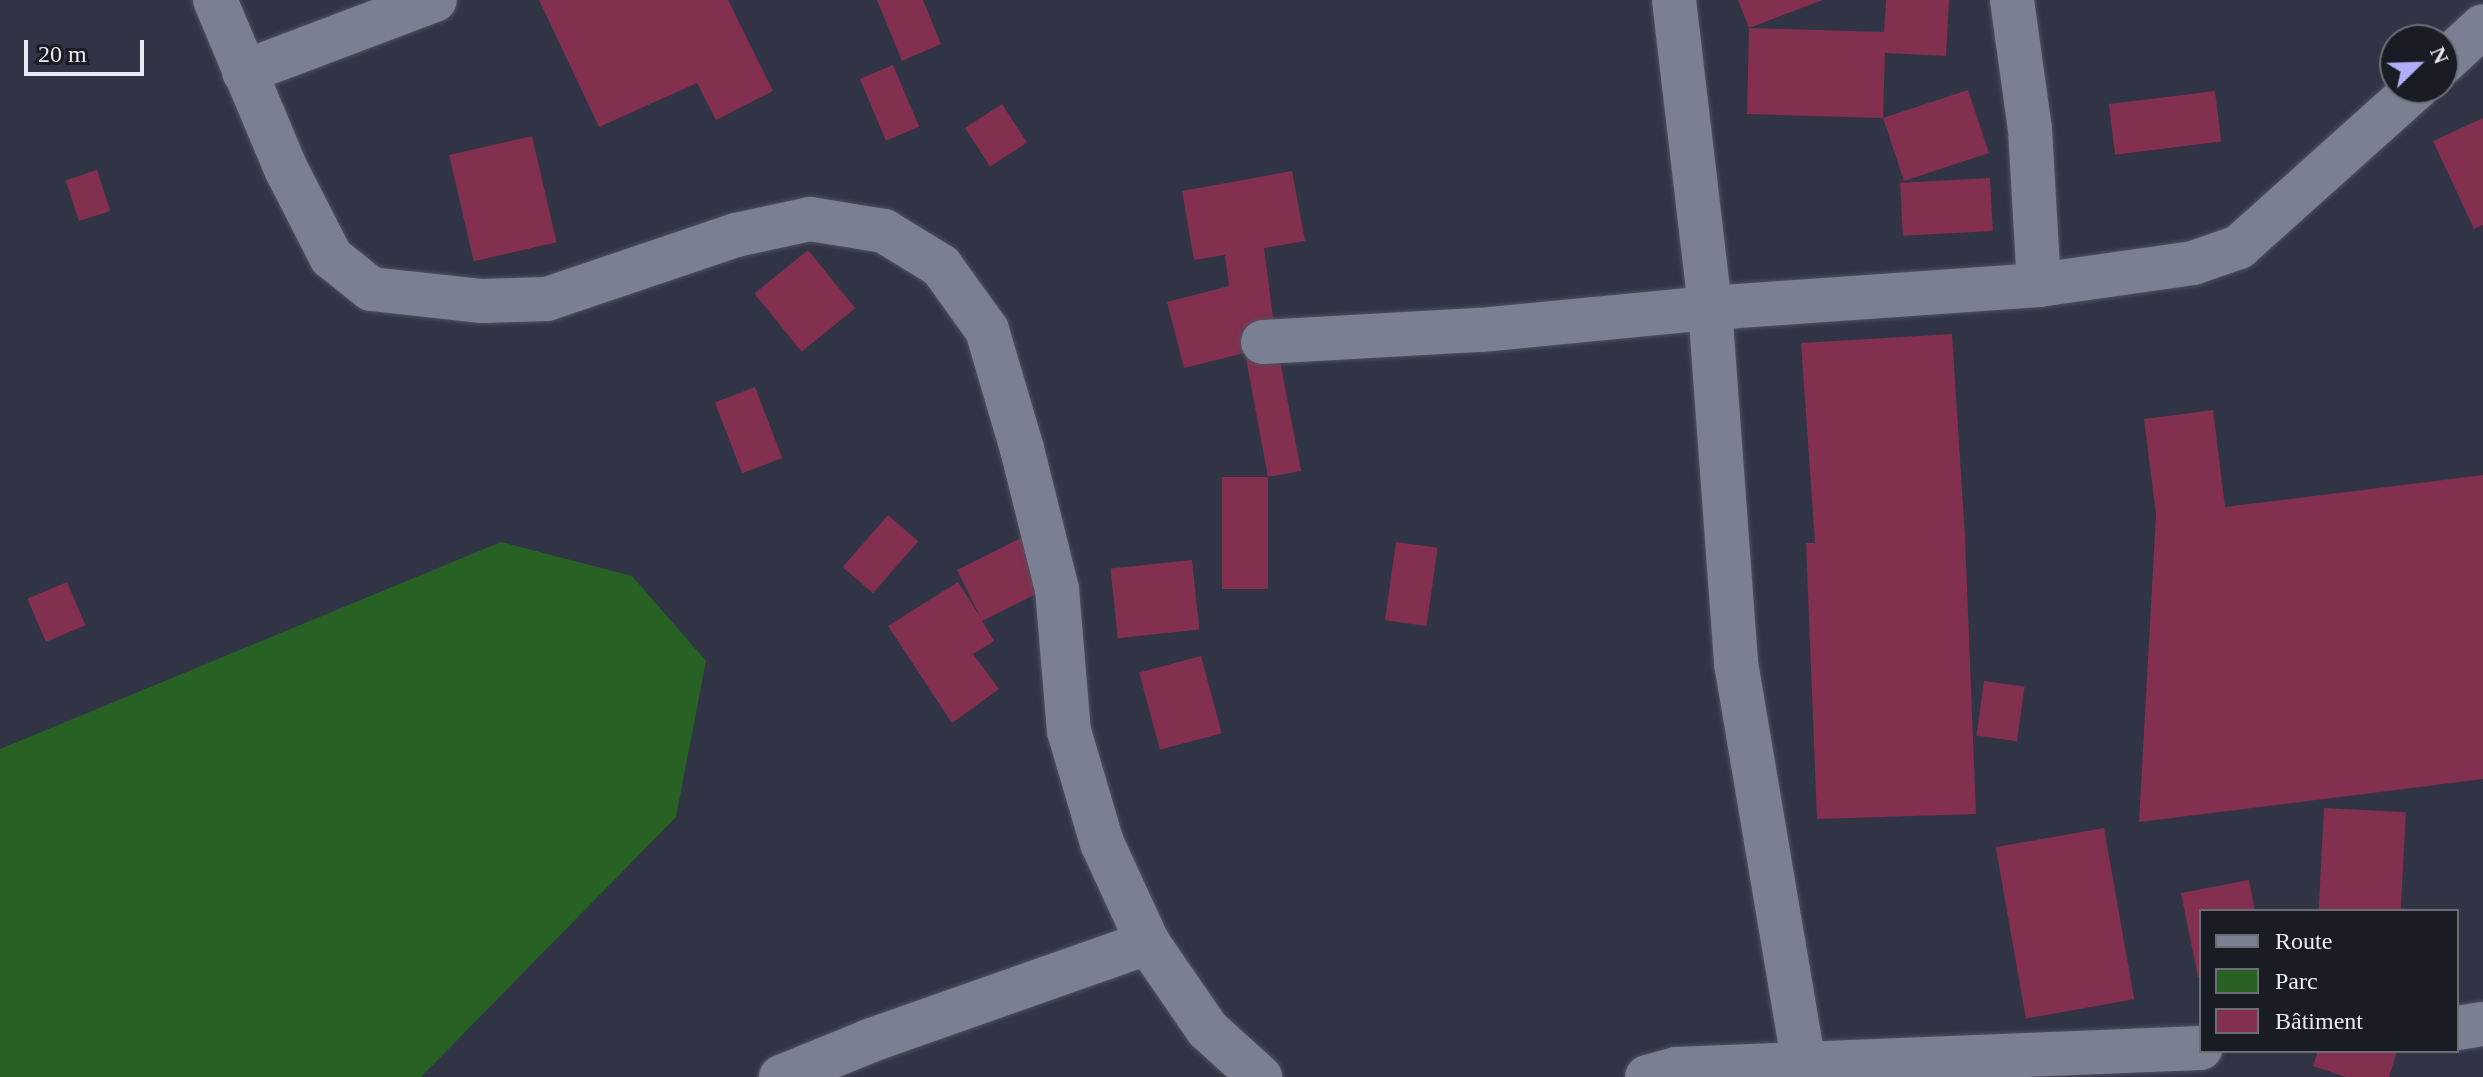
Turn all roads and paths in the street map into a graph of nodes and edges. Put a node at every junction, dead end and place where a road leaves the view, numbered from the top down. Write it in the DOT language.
graph roads {
  1 [pos="215,0"];
  2 [pos="435,0"];
  3 [pos="1674,0"];
  4 [pos="2012,0"];
  5 [pos="2483,26"];
  6 [pos="2459,48"];
  7 [pos="244,72"];
  8 [pos="2398,104"];
  9 [pos="2039,285"];
  10 [pos="1710,308"];
  11 [pos="1263,342"];
  12 [pos="1148,943"];
  13 [pos="2483,1024"];
  14 [pos="2459,1028"];
  15 [pos="2180,1058"];
  16 [pos="1804,1065"];
  17 [pos="781,1077"];
  18 [pos="1260,1077"];
  19 [pos="1647,1077"];
  1 -- 7 [label="street"];
  2 -- 7 [label="street"];
  3 -- 10 [label="street"];
  4 -- 9 [label="street"];
  5 -- 6 [label="street"];
  7 -- 12 [label="street"];
  8 -- 9 [label="street"];
  9 -- 10 [label="street"];
  10 -- 11 [label="street"];
  10 -- 16 [label="street"];
  12 -- 17 [label="street"];
  12 -- 18 [label="street"];
  13 -- 14 [label="street"];
  15 -- 16 [label="street"];
  16 -- 19 [label="street"];
}
